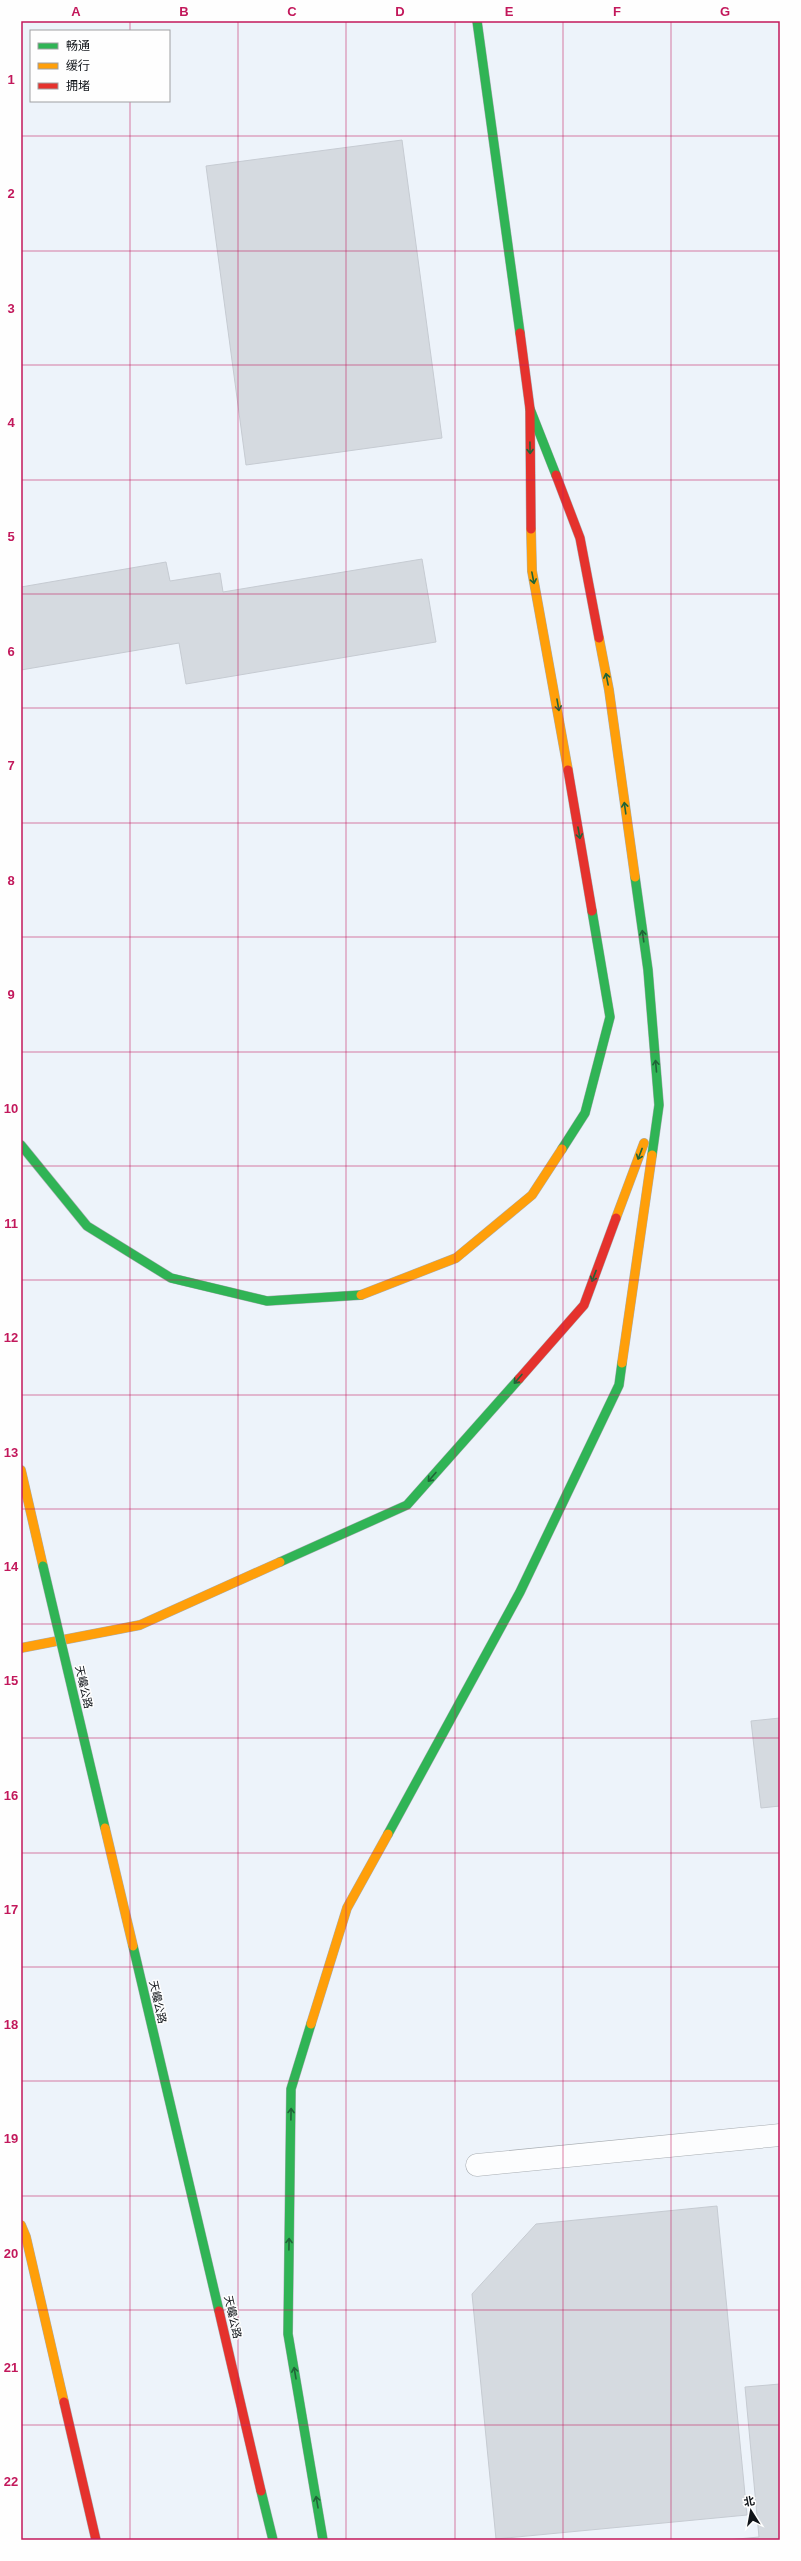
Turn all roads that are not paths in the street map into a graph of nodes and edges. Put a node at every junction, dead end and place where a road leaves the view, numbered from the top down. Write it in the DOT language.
graph roads {
  1 [pos="477,21"];
  2 [pos="530,409"];
  3 [pos="659,1105"];
  4 [pos="21,1145"];
  5 [pos="21,1470"];
  6 [pos="21,1648"];
  7 [pos="780,2135"];
  8 [pos="477,2165"];
  9 [pos="23,2233"];
  10 [pos="96,2540"];
  11 [pos="273,2540"];
  12 [pos="323,2540"];
  1 -- 2 [label="main road"];
  3 -- 2 [label="main road, one-way"];
  2 -- 4 [label="main road, one-way"];
  3 -- 6 [label="main road, one-way"];
  12 -- 3 [label="main road, one-way"];
  5 -- 11 [label="main road, 天巉公路, bridge"];
  7 -- 8 [label="street"];
  9 -- 10 [label="main road"];
}
